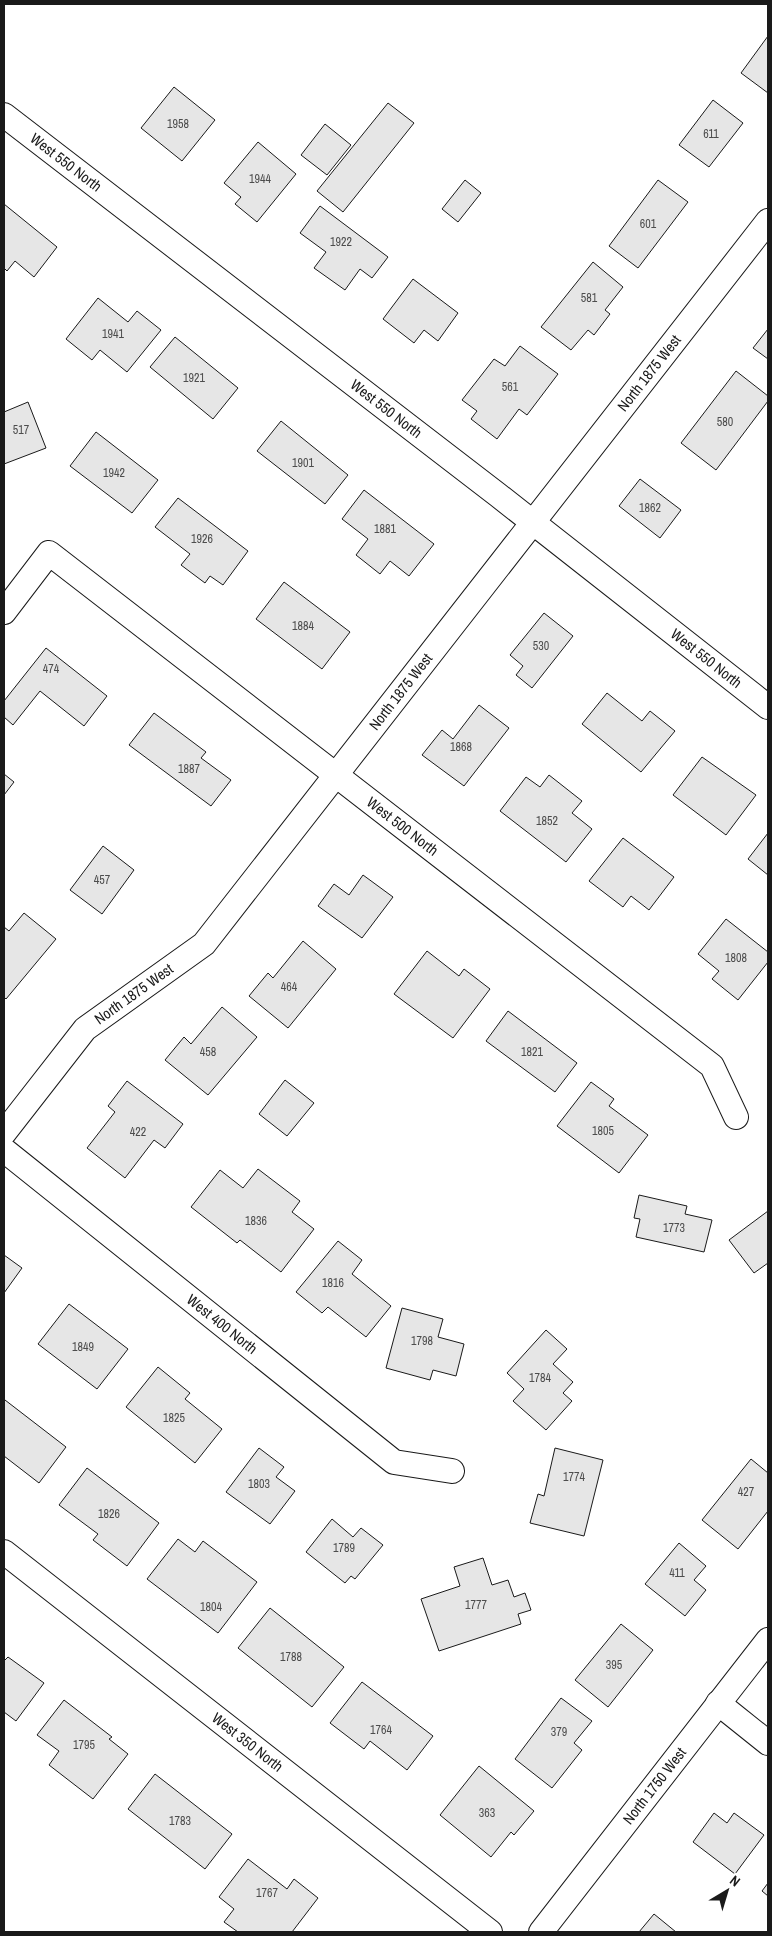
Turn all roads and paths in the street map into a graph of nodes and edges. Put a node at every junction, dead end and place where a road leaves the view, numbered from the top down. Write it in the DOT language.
graph roads {
  1 [pos="4,115"];
  2 [pos="768,220"];
  3 [pos="533,523"];
  4 [pos="4,612"];
  5 [pos="768,707"];
  6 [pos="336,775"];
  7 [pos="736,1117"];
  8 [pos="4,1133"];
  9 [pos="4,1150"];
  10 [pos="452,1471"];
  11 [pos="4,1552"];
  12 [pos="768,1640"];
  13 [pos="718,1703"];
  14 [pos="768,1743"];
  15 [pos="490,1932"];
  16 [pos="542,1932"];
  1 -- 3 [label="street, West 550 North"];
  2 -- 3 [label="street, North 1875 West"];
  3 -- 5 [label="street, West 550 North"];
  3 -- 6 [label="street, North 1875 West"];
  4 -- 6 [label="street, West 500 North"];
  6 -- 7 [label="street, West 500 North"];
  6 -- 8 [label="street, North 1875 West"];
  9 -- 10 [label="street, West 400 North"];
  11 -- 15 [label="street, West 350 North"];
  12 -- 13 [label="street, North 1750 West"];
  13 -- 14 [label="street"];
  13 -- 16 [label="street, North 1750 West"];
}
